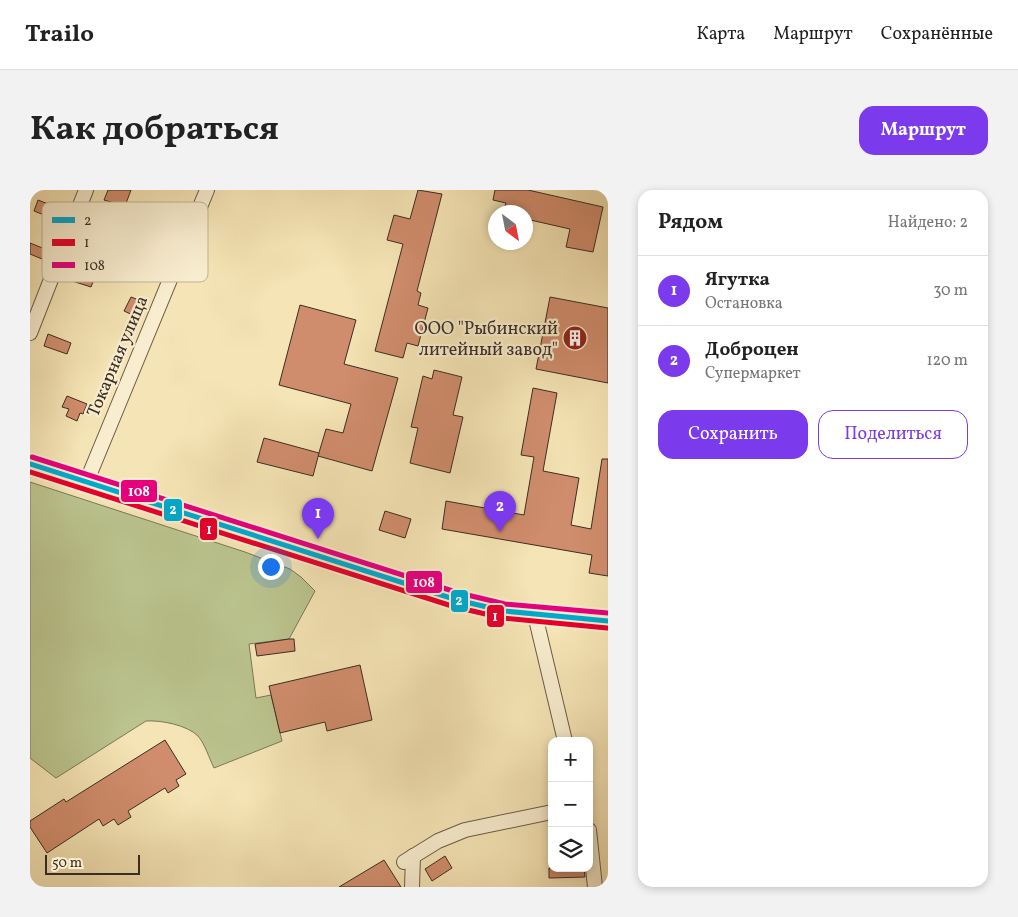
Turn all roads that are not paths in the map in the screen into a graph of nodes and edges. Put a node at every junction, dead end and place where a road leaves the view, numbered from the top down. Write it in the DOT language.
graph roads {
  1 [pos="86,190"];
  2 [pos="207,190"];
  3 [pos="81,202"];
  4 [pos="202,202"];
  5 [pos="50,282"];
  6 [pos="168,282"];
  7 [pos="30,334"];
  8 [pos="30,464"];
  9 [pos="86,483"];
  10 [pos="535,615"];
  11 [pos="608,621"];
  12 [pos="564,737"];
  13 [pos="548,813"];
  14 [pos="593,868"];
  15 [pos="412,887"];
  16 [pos="595,887"];
  1 -- 3 [label="street"];
  2 -- 4 [label="street, Токарная улица"];
  5 -- 7 [label="street"];
  6 -- 9 [label="street, Токарная улица"];
  8 -- 9 [label="street"];
  9 -- 10 [label="street"];
  10 -- 11 [label="street"];
  10 -- 12 [label="street"];
  13 -- 15 [label="street"];
  14 -- 16 [label="street"];
}
